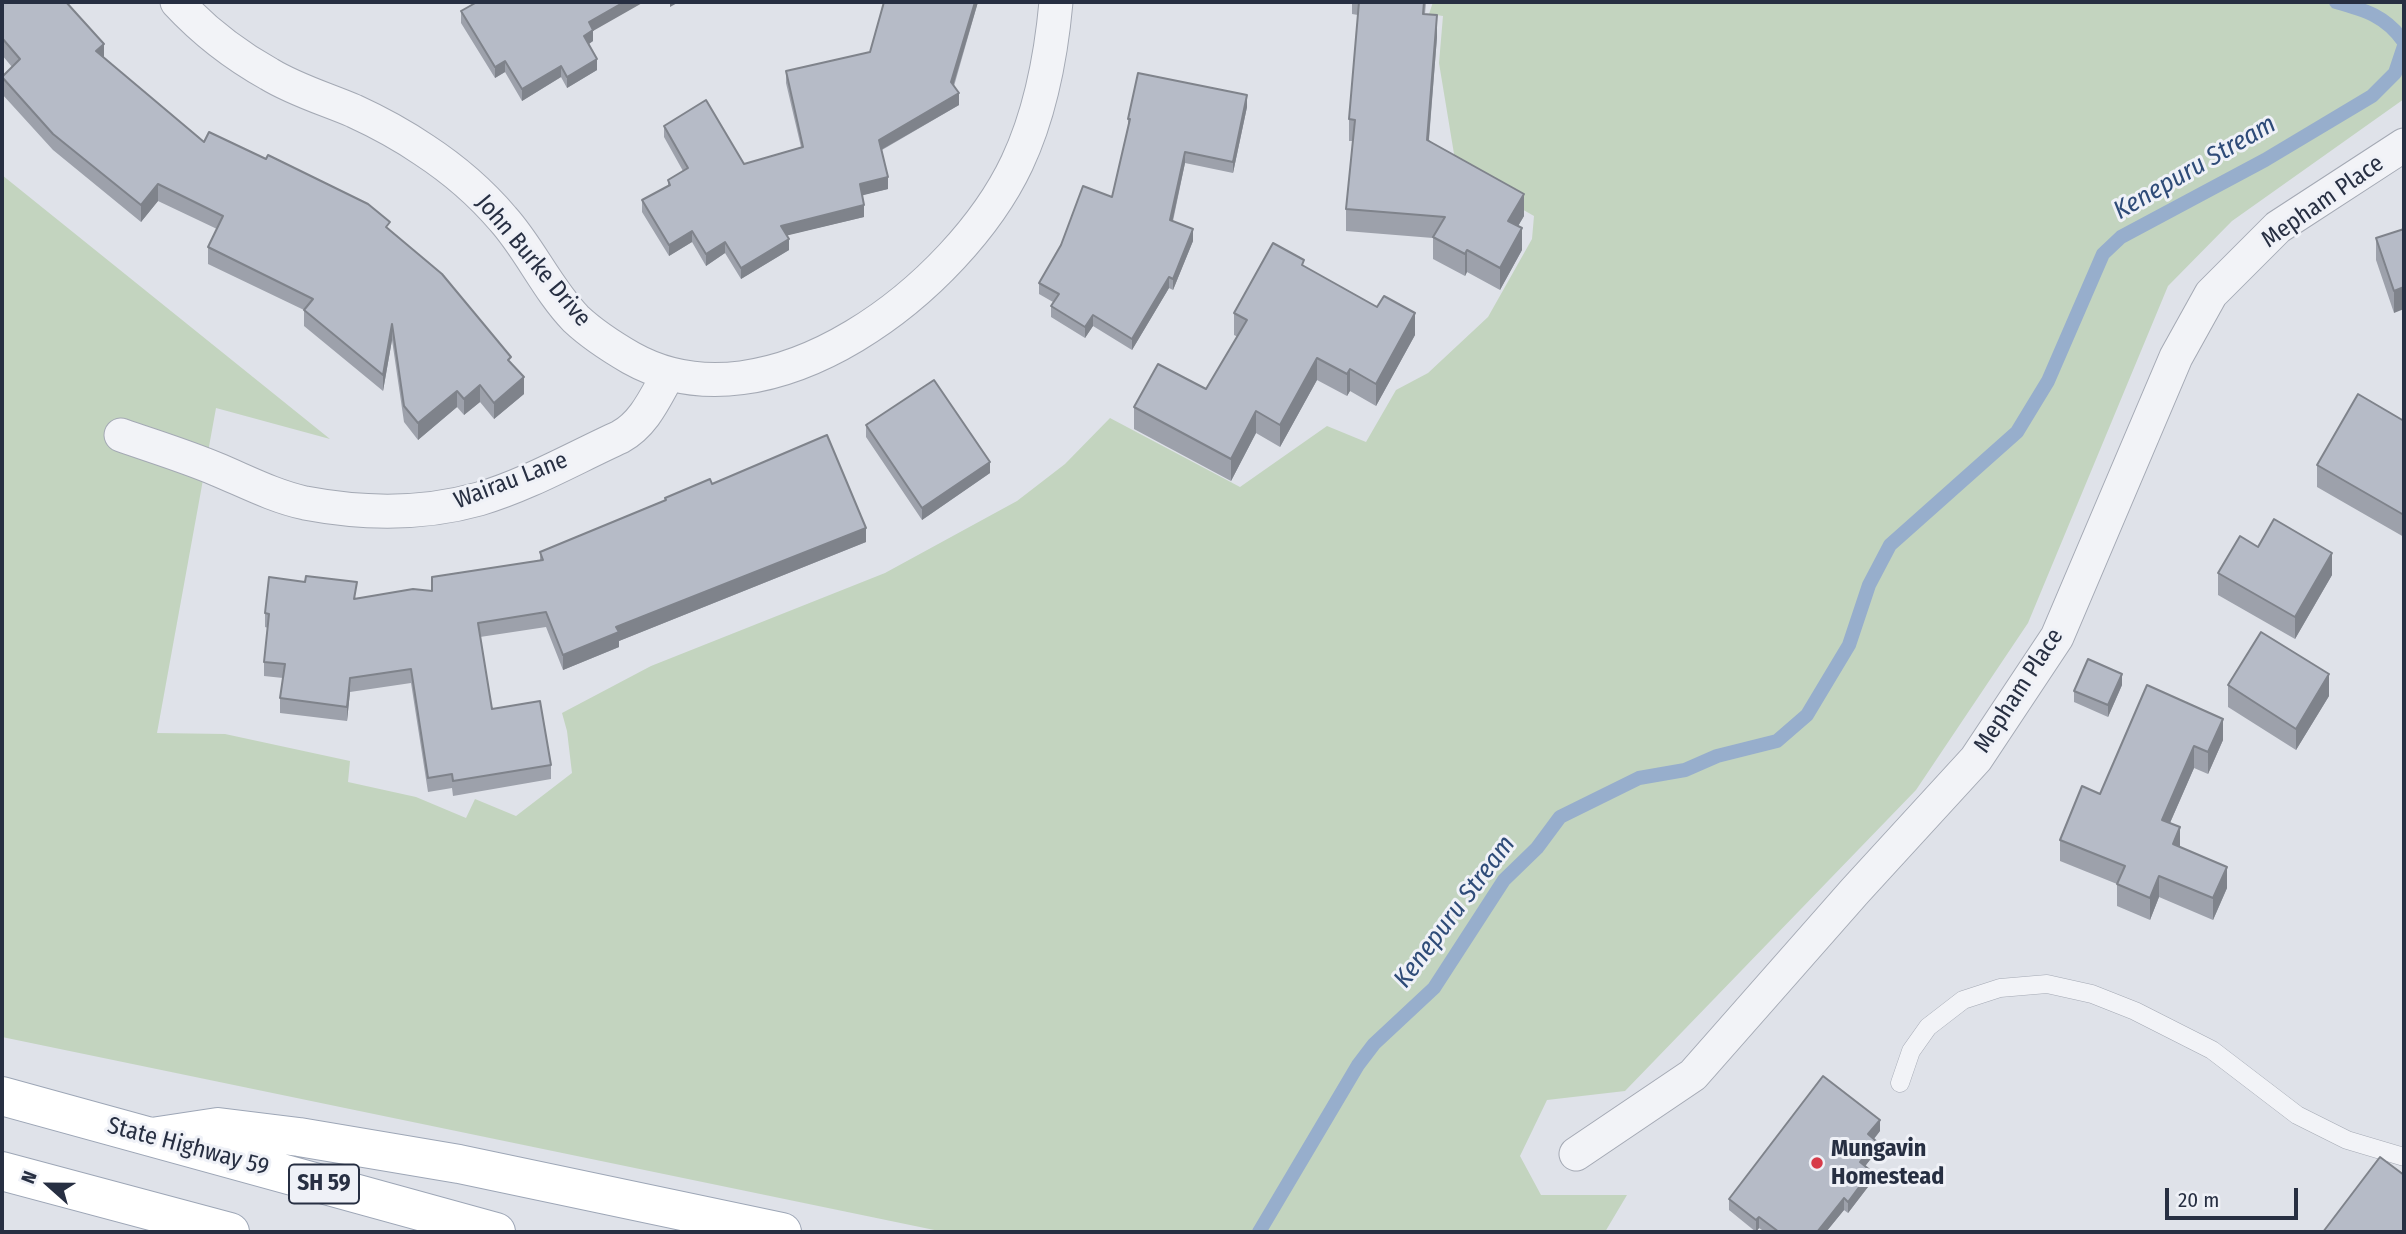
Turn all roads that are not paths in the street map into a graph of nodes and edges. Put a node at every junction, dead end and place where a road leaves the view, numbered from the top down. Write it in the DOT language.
graph roads {
  1 [pos="177,2"];
  2 [pos="1056,2"];
  3 [pos="2404,145"];
  4 [pos="668,375"];
  5 [pos="121,435"];
  6 [pos="1900,1083"];
  7 [pos="2,1096"];
  8 [pos="152,1136"];
  9 [pos="1577,1154"];
  10 [pos="2404,1157"];
  11 [pos="2,1171"];
  12 [pos="131,1206"];
  13 [pos="207,1232"];
  14 [pos="230,1232"];
  15 [pos="496,1232"];
  16 [pos="782,1232"];
  1 -- 4 [label="street, John Burke Drive"];
  2 -- 4 [label="street, John Burke Drive"];
  3 -- 9 [label="street, Mepham Place"];
  4 -- 5 [label="street, Wairau Lane"];
  6 -- 10 [label="lane"];
  7 -- 8 [label="main road, State Highway 59 / SH 59"];
  8 -- 15 [label="main road, State Highway 59 / SH 59"];
  8 -- 16 [label="main road"];
  11 -- 12 [label="main road"];
  12 -- 13 [label="main road"];
  12 -- 14 [label="main road"];
}
